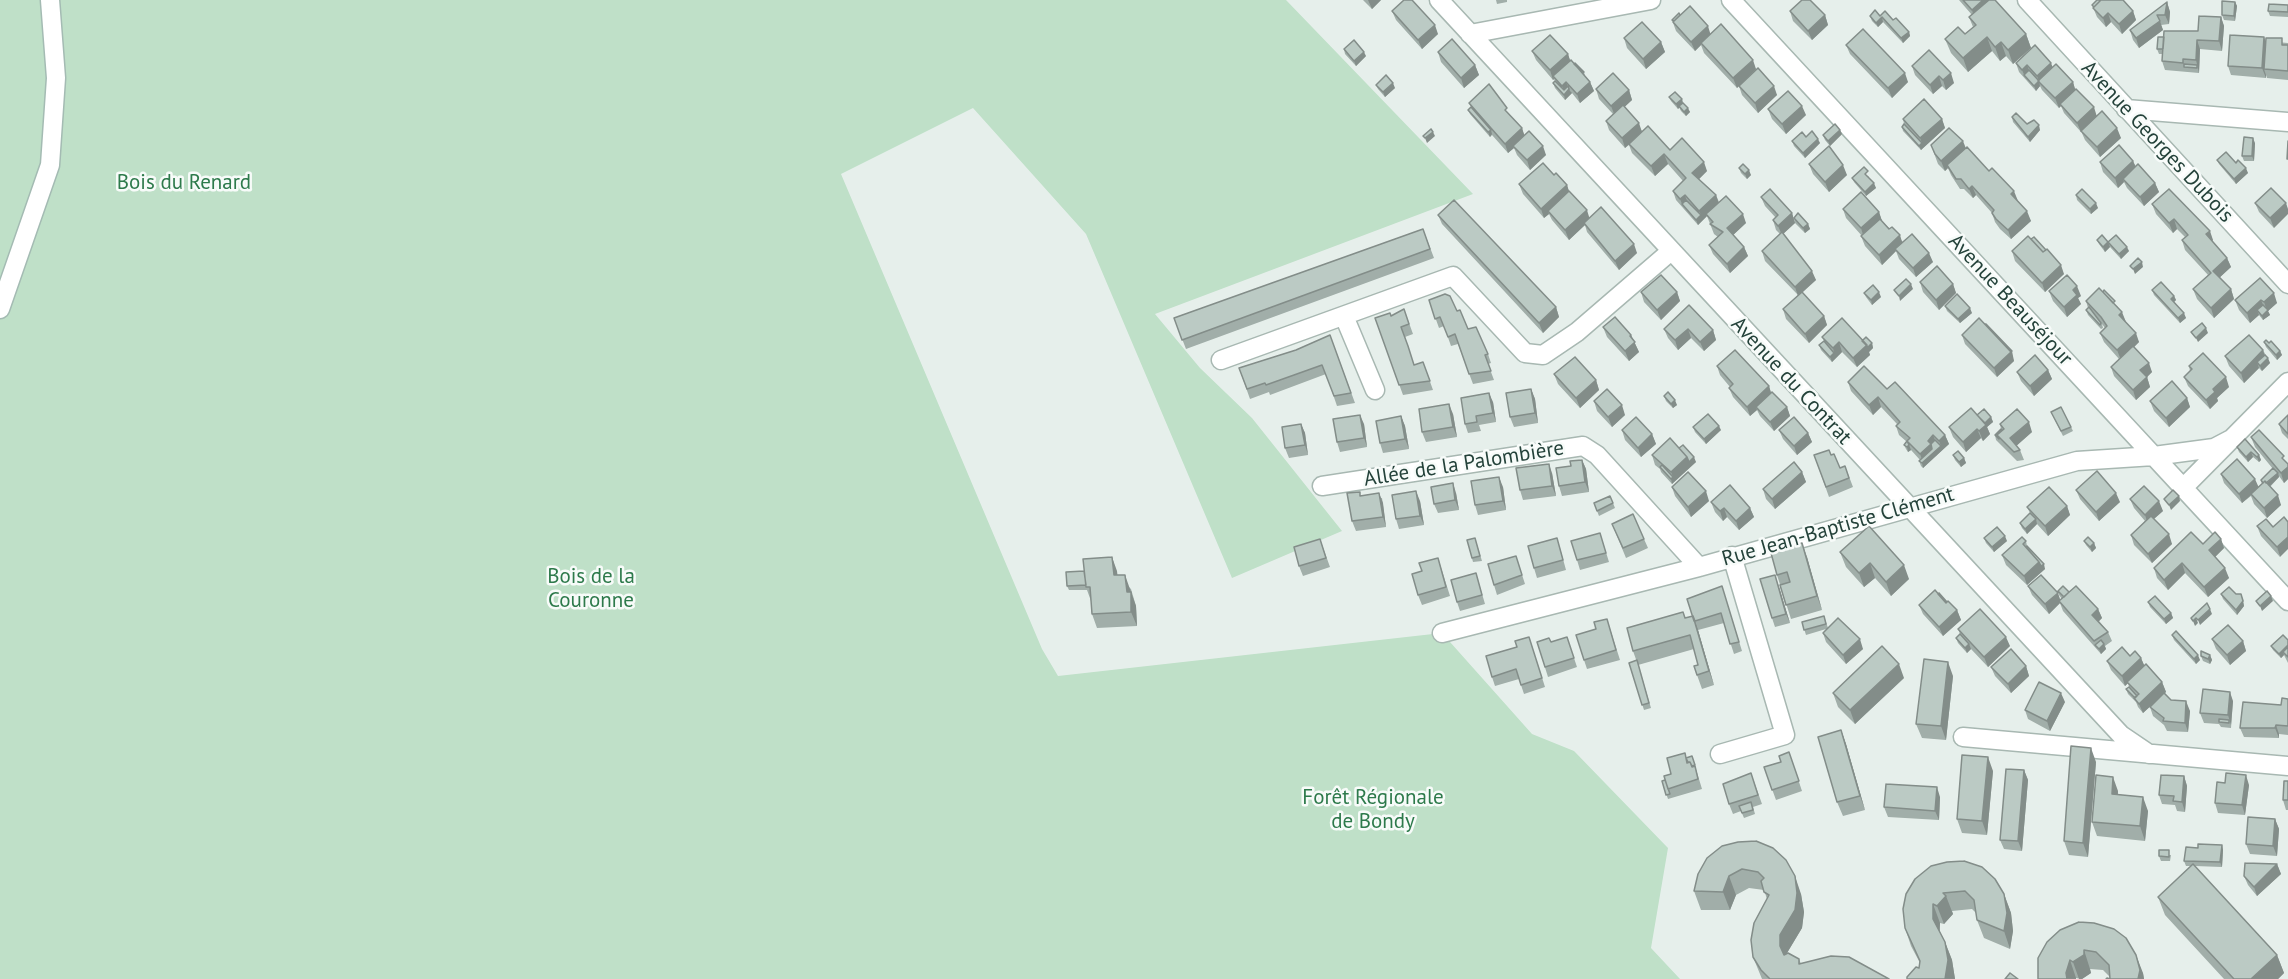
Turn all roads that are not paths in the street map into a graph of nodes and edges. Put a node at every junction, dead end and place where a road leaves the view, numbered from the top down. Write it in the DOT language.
graph roads {
  1 [pos="50,0"];
  2 [pos="1439,0"];
  3 [pos="1651,0"];
  4 [pos="1731,0"];
  5 [pos="2026,0"];
  6 [pos="1470,34"];
  7 [pos="2126,109"];
  8 [pos="2288,122"];
  9 [pos="1671,251"];
  10 [pos="2288,284"];
  11 [pos="0,309"];
  12 [pos="1344,316"];
  13 [pos="1221,360"];
  14 [pos="2288,382"];
  15 [pos="1375,390"];
  16 [pos="2235,437"];
  17 [pos="2154,456"];
  18 [pos="1322,486"];
  19 [pos="2183,488"];
  20 [pos="1907,506"];
  21 [pos="1732,556"];
  22 [pos="1700,567"];
  23 [pos="2288,601"];
  24 [pos="1442,633"];
  25 [pos="1964,737"];
  26 [pos="1720,754"];
  27 [pos="2149,754"];
  28 [pos="2288,766"];
  1 -- 11 [label="street"];
  2 -- 6 [label="street, Avenue du Contrat"];
  3 -- 6 [label="street"];
  4 -- 17 [label="street, Avenue Beauséjour"];
  5 -- 7 [label="street, Avenue Georges Dubois"];
  6 -- 9 [label="street, Avenue du Contrat"];
  7 -- 8 [label="street"];
  7 -- 10 [label="street, Avenue Georges Dubois"];
  9 -- 12 [label="street"];
  9 -- 20 [label="street, Avenue du Contrat"];
  12 -- 13 [label="street"];
  12 -- 15 [label="street"];
  14 -- 16 [label="street, Rue Jean-Baptiste Clément"];
  16 -- 17 [label="street, Rue Jean-Baptiste Clément"];
  16 -- 19 [label="street, Rue Jean-Baptiste Clément"];
  17 -- 19 [label="street, Avenue Beauséjour"];
  17 -- 20 [label="street, Rue Jean-Baptiste Clément"];
  18 -- 22 [label="street, Allée de la Palombière"];
  19 -- 23 [label="street, Avenue Beauséjour"];
  20 -- 21 [label="street, Rue Jean-Baptiste Clément"];
  20 -- 27 [label="street, Avenue du Contrat"];
  21 -- 22 [label="street, Rue Jean-Baptiste Clément"];
  21 -- 26 [label="street"];
  22 -- 24 [label="street, Rue Jean-Baptiste Clément"];
  25 -- 27 [label="street"];
  27 -- 28 [label="street"];
}
